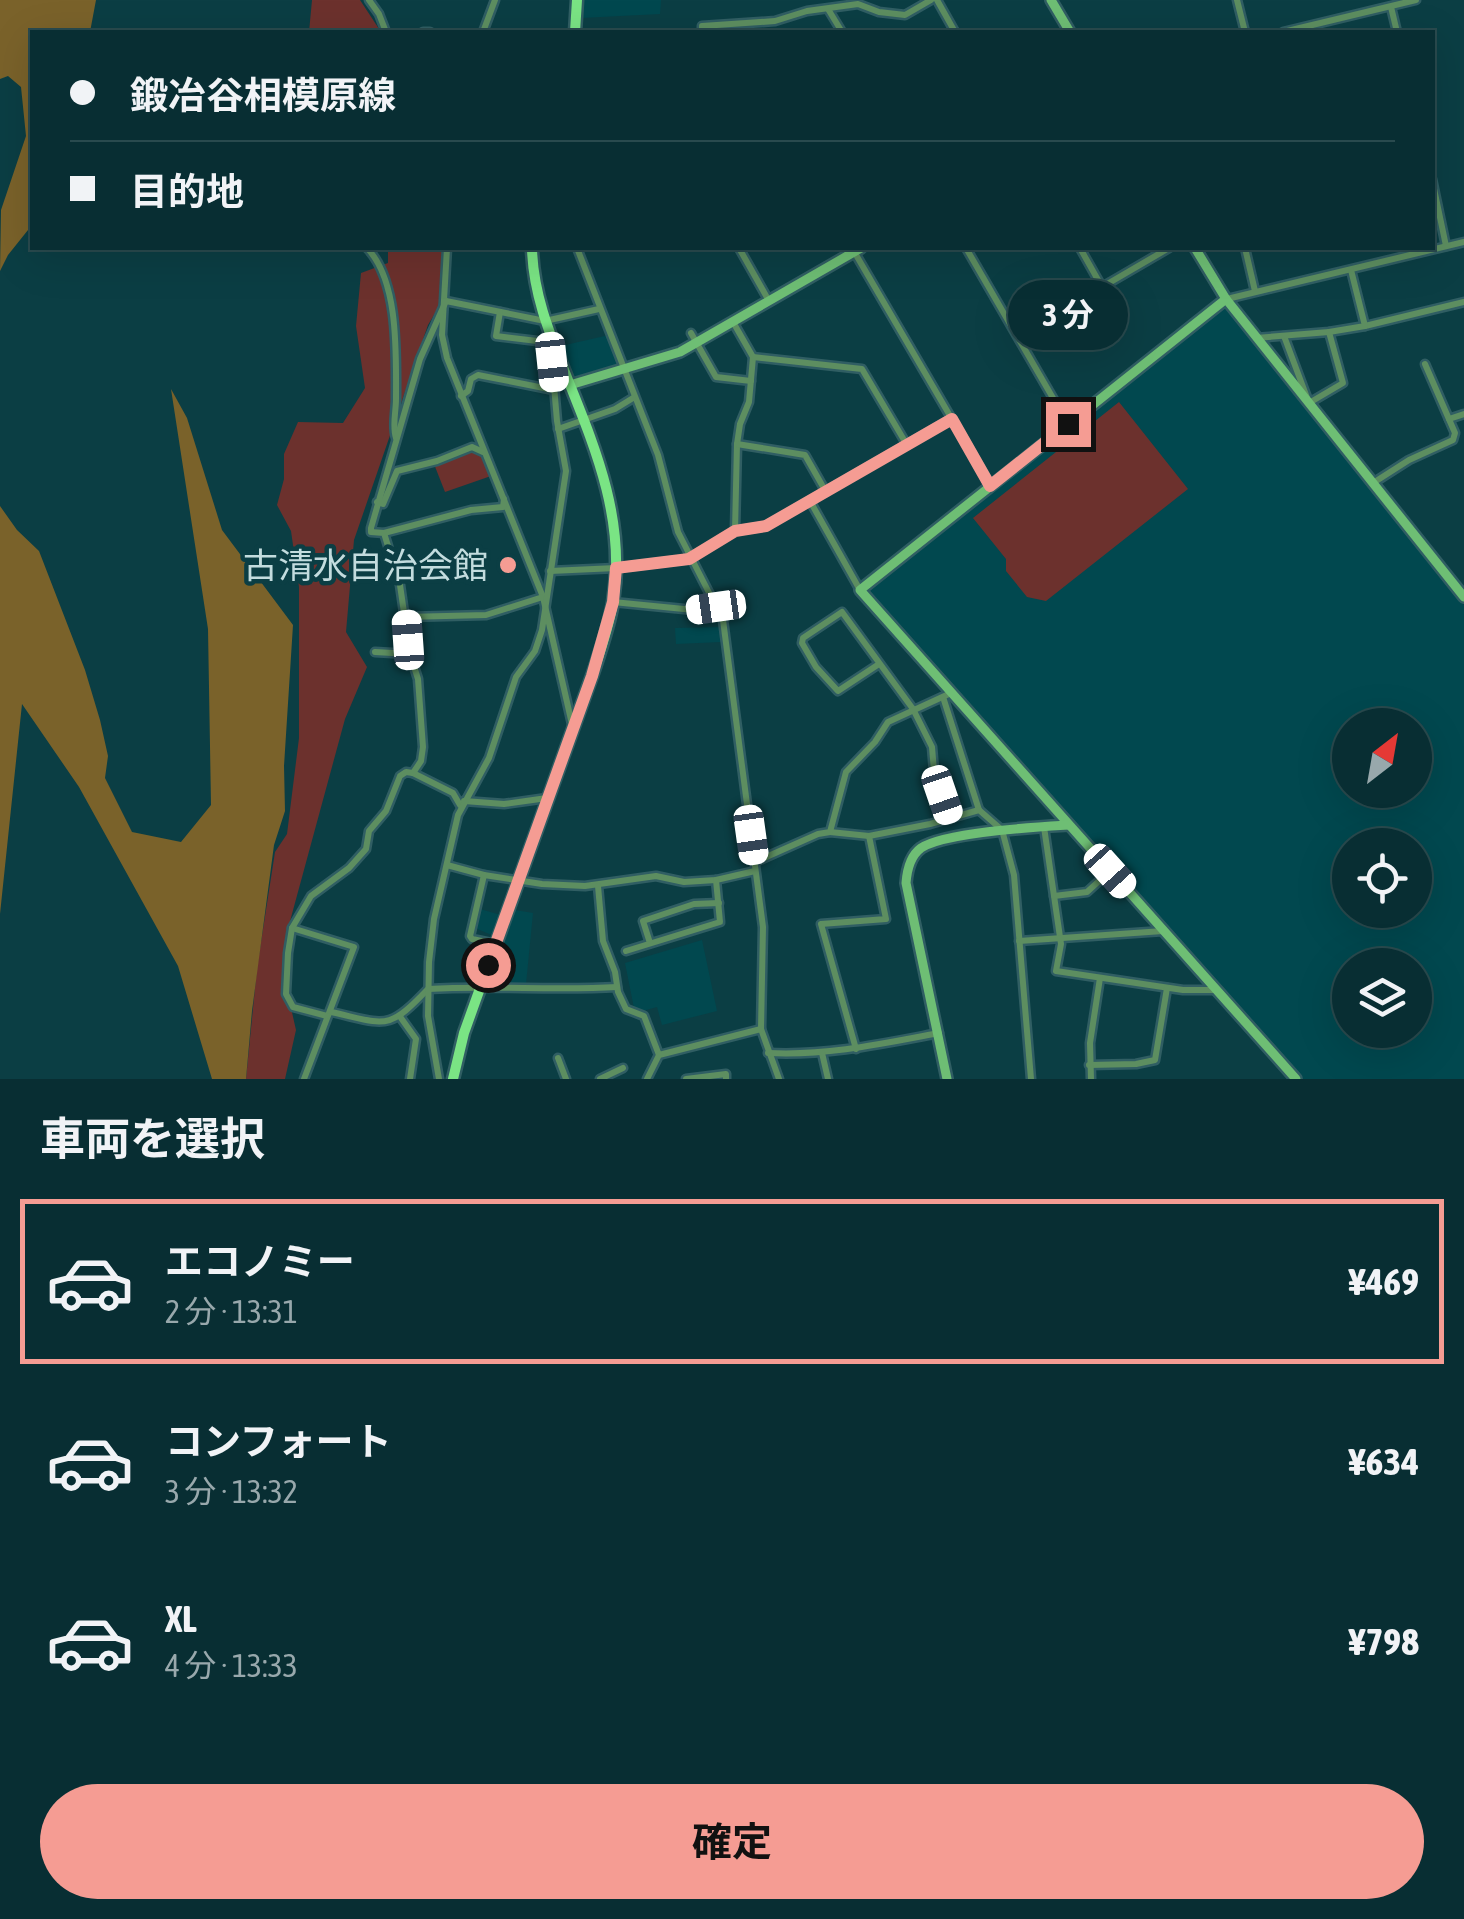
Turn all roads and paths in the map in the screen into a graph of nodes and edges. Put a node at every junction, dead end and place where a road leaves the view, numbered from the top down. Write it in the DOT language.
graph roads {
  1 [pos="369,0"];
  2 [pos="494,0"];
  3 [pos="578,0"];
  4 [pos="934,0"];
  5 [pos="1051,0"];
  6 [pos="1237,0"];
  7 [pos="1416,0"];
  8 [pos="1391,6"];
  9 [pos="828,9"];
  10 [pos="385,30"];
  11 [pos="484,30"];
  12 [pos="575,30"];
  13 [pos="702,30"];
  14 [pos="841,30"];
  15 [pos="954,30"];
  16 [pos="1069,30"];
  17 [pos="1244,30"];
  18 [pos="1292,30"];
  19 [pos="1397,30"];
  20 [pos="1435,194"];
  21 [pos="1464,242"];
  22 [pos="1446,246"];
  23 [pos="1435,249"];
  24 [pos="369,250"];
  25 [pos="448,250"];
  26 [pos="532,250"];
  27 [pos="578,250"];
  28 [pos="739,250"];
  29 [pos="854,250"];
  30 [pos="857,250"];
  31 [pos="967,250"];
  32 [pos="1081,250"];
  33 [pos="1166,250"];
  34 [pos="1196,250"];
  35 [pos="1245,250"];
  36 [pos="1430,250"];
  37 [pos="1351,270"];
  38 [pos="1102,287"];
  39 [pos="1255,291"];
  40 [pos="1226,300"];
  41 [pos="446,301"];
  42 [pos="769,301"];
  43 [pos="1464,302"];
  44 [pos="600,309"];
  45 [pos="500,312"];
  46 [pos="545,321"];
  47 [pos="733,322"];
  48 [pos="1365,326"];
  49 [pos="1329,332"];
  50 [pos="1018,336"];
  51 [pos="1284,336"];
  52 [pos="694,338"];
  53 [pos="1256,338"];
  54 [pos="555,347"];
  55 [pos="753,357"];
  56 [pos="1425,364"];
  57 [pos="624,369"];
  58 [pos="751,381"];
  59 [pos="570,384"];
  60 [pos="554,390"];
  61 [pos="461,396"];
  62 [pos="633,398"];
  63 [pos="1309,403"];
  64 [pos="1464,414"];
  65 [pos="583,418"];
  66 [pos="952,419"];
  67 [pos="1449,420"];
  68 [pos="1068,424"];
  69 [pos="558,429"];
  70 [pos="397,439"];
  71 [pos="737,444"];
  72 [pos="908,446"];
  73 [pos="484,453"];
  74 [pos="1373,483"];
  75 [pos="990,486"];
  76 [pos="826,492"];
  77 [pos="504,496"];
  78 [pos="810,501"];
  79 [pos="377,502"];
  80 [pos="735,531"];
  81 [pos="384,533"];
  82 [pos="689,559"];
  83 [pos="616,568"];
  84 [pos="550,571"];
  85 [pos="860,590"];
  86 [pos="545,596"];
  87 [pos="1464,596"];
  88 [pos="613,602"];
  89 [pos="716,607"];
  90 [pos="546,608"];
  91 [pos="406,618"];
  92 [pos="375,652"];
  93 [pos="410,654"];
  94 [pos="879,664"];
  95 [pos="947,695"];
  96 [pos="913,710"];
  97 [pos="573,730"];
  98 [pos="413,773"];
  99 [pos="548,798"];
  100 [pos="462,804"];
  101 [pos="979,810"];
  102 [pos="950,818"];
  103 [pos="1068,825"];
  104 [pos="1044,827"];
  105 [pos="1002,830"];
  106 [pos="830,832"];
  107 [pos="869,836"];
  108 [pos="447,865"];
  109 [pos="755,866"];
  110 [pos="1110,871"];
  111 [pos="484,875"];
  112 [pos="519,880"];
  113 [pos="716,880"];
  114 [pos="598,886"];
  115 [pos="1054,896"];
  116 [pos="719,902"];
  117 [pos="292,928"];
  118 [pos="1163,931"];
  119 [pos="1060,938"];
  120 [pos="1019,941"];
  121 [pos="650,943"];
  122 [pos="496,944"];
  123 [pos="626,950"];
  124 [pos="1100,978"];
  125 [pos="481,986"];
  126 [pos="617,988"];
  127 [pos="1167,988"];
  128 [pos="428,989"];
  129 [pos="1216,990"];
  130 [pos="329,1014"];
  131 [pos="401,1018"];
  132 [pos="761,1030"];
  133 [pos="939,1033"];
  134 [pos="416,1039"];
  135 [pos="432,1040"];
  136 [pos="856,1049"];
  137 [pos="822,1052"];
  138 [pos="768,1053"];
  139 [pos="658,1054"];
  140 [pos="558,1058"];
  141 [pos="1089,1064"];
  142 [pos="623,1068"];
  143 [pos="304,1079"];
  144 [pos="410,1079"];
  145 [pos="438,1079"];
  146 [pos="452,1079"];
  147 [pos="566,1079"];
  148 [pos="600,1079"];
  149 [pos="647,1079"];
  150 [pos="686,1079"];
  151 [pos="726,1079"];
  152 [pos="779,1079"];
  153 [pos="828,1079"];
  154 [pos="947,1079"];
  155 [pos="1031,1079"];
  156 [pos="1091,1079"];
  157 [pos="1296,1079"];
  1 -- 10 [label="street"];
  2 -- 11 [label="street"];
  3 -- 12 [label="main road"];
  4 -- 9 [label="street"];
  4 -- 15 [label="street"];
  5 -- 16 [label="street"];
  6 -- 17 [label="street"];
  7 -- 8 [label="street"];
  8 -- 18 [label="street"];
  8 -- 19 [label="street"];
  9 -- 13 [label="street"];
  9 -- 14 [label="street"];
  20 -- 22 [label="street"];
  21 -- 22 [label="street"];
  22 -- 23 [label="street"];
  24 -- 70 [label="street"];
  25 -- 41 [label="street"];
  26 -- 46 [label="main road"];
  27 -- 44 [label="street"];
  28 -- 42 [label="street"];
  29 -- 42 [label="street"];
  30 -- 66 [label="street"];
  31 -- 50 [label="street"];
  32 -- 38 [label="street"];
  33 -- 38 [label="street"];
  34 -- 40 [label="street"];
  35 -- 39 [label="street"];
  36 -- 37 [label="street"];
  37 -- 39 [label="street"];
  37 -- 48 [label="street"];
  38 -- 50 [label="street"];
  39 -- 40 [label="street"];
  40 -- 53 [label="street"];
  40 -- 68 [label="street"];
  41 -- 45 [label="street"];
  41 -- 61 [label="street"];
  41 -- 70 [label="street"];
  42 -- 47 [label="street"];
  43 -- 48 [label="street"];
  44 -- 46 [label="street"];
  44 -- 57 [label="street"];
  45 -- 46 [label="street"];
  45 -- 54 [label="street"];
  46 -- 54 [label="main road"];
  47 -- 52 [label="street"];
  47 -- 55 [label="street"];
  48 -- 49 [label="street"];
  49 -- 51 [label="street"];
  49 -- 63 [label="street"];
  50 -- 68 [label="street"];
  51 -- 53 [label="street"];
  51 -- 63 [label="street"];
  52 -- 57 [label="street"];
  52 -- 58 [label="street"];
  53 -- 63 [label="street"];
  54 -- 59 [label="main road"];
  54 -- 60 [label="street"];
  55 -- 58 [label="street"];
  55 -- 72 [label="street"];
  56 -- 67 [label="street"];
  57 -- 59 [label="street"];
  57 -- 62 [label="street"];
  58 -- 71 [label="street"];
  59 -- 65 [label="main road"];
  60 -- 61 [label="street"];
  60 -- 69 [label="street"];
  61 -- 73 [label="street"];
  62 -- 65 [label="street"];
  62 -- 82 [label="street"];
  63 -- 74 [label="street"];
  64 -- 67 [label="street"];
  65 -- 69 [label="street"];
  65 -- 83 [label="main road"];
  66 -- 72 [label="street"];
  66 -- 75 [label="street"];
  67 -- 74 [label="street"];
  68 -- 75 [label="street"];
  69 -- 84 [label="street"];
  70 -- 79 [label="street"];
  71 -- 76 [label="street"];
  71 -- 80 [label="street"];
  72 -- 76 [label="street"];
  73 -- 77 [label="street"];
  73 -- 79 [label="street"];
  74 -- 87 [label="street"];
  75 -- 85 [label="street"];
  76 -- 78 [label="street"];
  77 -- 81 [label="street"];
  77 -- 86 [label="street"];
  78 -- 80 [label="street"];
  78 -- 85 [label="street"];
  79 -- 81 [label="street"];
  80 -- 82 [label="street"];
  81 -- 91 [label="street"];
  82 -- 83 [label="street"];
  82 -- 89 [label="street"];
  83 -- 84 [label="street"];
  83 -- 88 [label="main road"];
  84 -- 86 [label="street"];
  85 -- 95 [label="street"];
  86 -- 90 [label="street"];
  86 -- 91 [label="street"];
  88 -- 89 [label="street"];
  88 -- 97 [label="main road"];
  89 -- 109 [label="street"];
  90 -- 97 [label="street"];
  90 -- 100 [label="street"];
  91 -- 93 [label="street"];
  92 -- 93 [label="street"];
  93 -- 98 [label="street"];
  94 -- 94 [label="street"];
  94 -- 96 [label="street"];
  95 -- 96 [label="street"];
  95 -- 101 [label="street"];
  95 -- 103 [label="street"];
  96 -- 102 [label="street"];
  96 -- 106 [label="street"];
  97 -- 99 [label="main road"];
  98 -- 100 [label="street"];
  98 -- 117 [label="street"];
  99 -- 100 [label="street"];
  99 -- 112 [label="main road"];
  100 -- 108 [label="street"];
  101 -- 102 [label="street"];
  101 -- 105 [label="street"];
  102 -- 107 [label="street"];
  103 -- 104 [label="street"];
  103 -- 110 [label="street"];
  104 -- 105 [label="street"];
  104 -- 115 [label="street"];
  105 -- 120 [label="street"];
  105 -- 133 [label="street"];
  106 -- 107 [label="street"];
  106 -- 109 [label="street"];
  107 -- 136 [label="street"];
  108 -- 111 [label="street"];
  108 -- 128 [label="street"];
  109 -- 113 [label="street"];
  109 -- 132 [label="street"];
  110 -- 115 [label="street"];
  110 -- 118 [label="street"];
  111 -- 112 [label="street"];
  111 -- 122 [label="street"];
  112 -- 114 [label="street"];
  112 -- 122 [label="main road"];
  113 -- 114 [label="street"];
  113 -- 116 [label="street"];
  114 -- 126 [label="street"];
  115 -- 119 [label="street"];
  116 -- 121 [label="street"];
  116 -- 121 [label="street"];
  117 -- 130 [label="street"];
  117 -- 130 [label="street"];
  118 -- 119 [label="street"];
  118 -- 129 [label="street"];
  119 -- 120 [label="street"];
  119 -- 124 [label="street"];
  120 -- 155 [label="street"];
  121 -- 123 [label="street"];
  122 -- 125 [label="main road"];
  124 -- 127 [label="street"];
  124 -- 141 [label="street"];
  125 -- 126 [label="street"];
  125 -- 128 [label="street"];
  125 -- 146 [label="main road"];
  126 -- 139 [label="street"];
  127 -- 129 [label="street"];
  127 -- 141 [label="street"];
  128 -- 131 [label="street"];
  128 -- 135 [label="street"];
  129 -- 157 [label="street"];
  130 -- 131 [label="street"];
  130 -- 143 [label="street"];
  131 -- 134 [label="street"];
  132 -- 138 [label="street"];
  132 -- 139 [label="street"];
  133 -- 136 [label="street"];
  133 -- 154 [label="street"];
  134 -- 135 [label="street"];
  134 -- 144 [label="street"];
  135 -- 145 [label="street"];
  136 -- 137 [label="street"];
  137 -- 138 [label="street"];
  137 -- 153 [label="street"];
  138 -- 152 [label="street"];
  139 -- 149 [label="street"];
  140 -- 147 [label="street"];
  141 -- 156 [label="street"];
  142 -- 148 [label="street"];
  150 -- 151 [label="street"];
}
